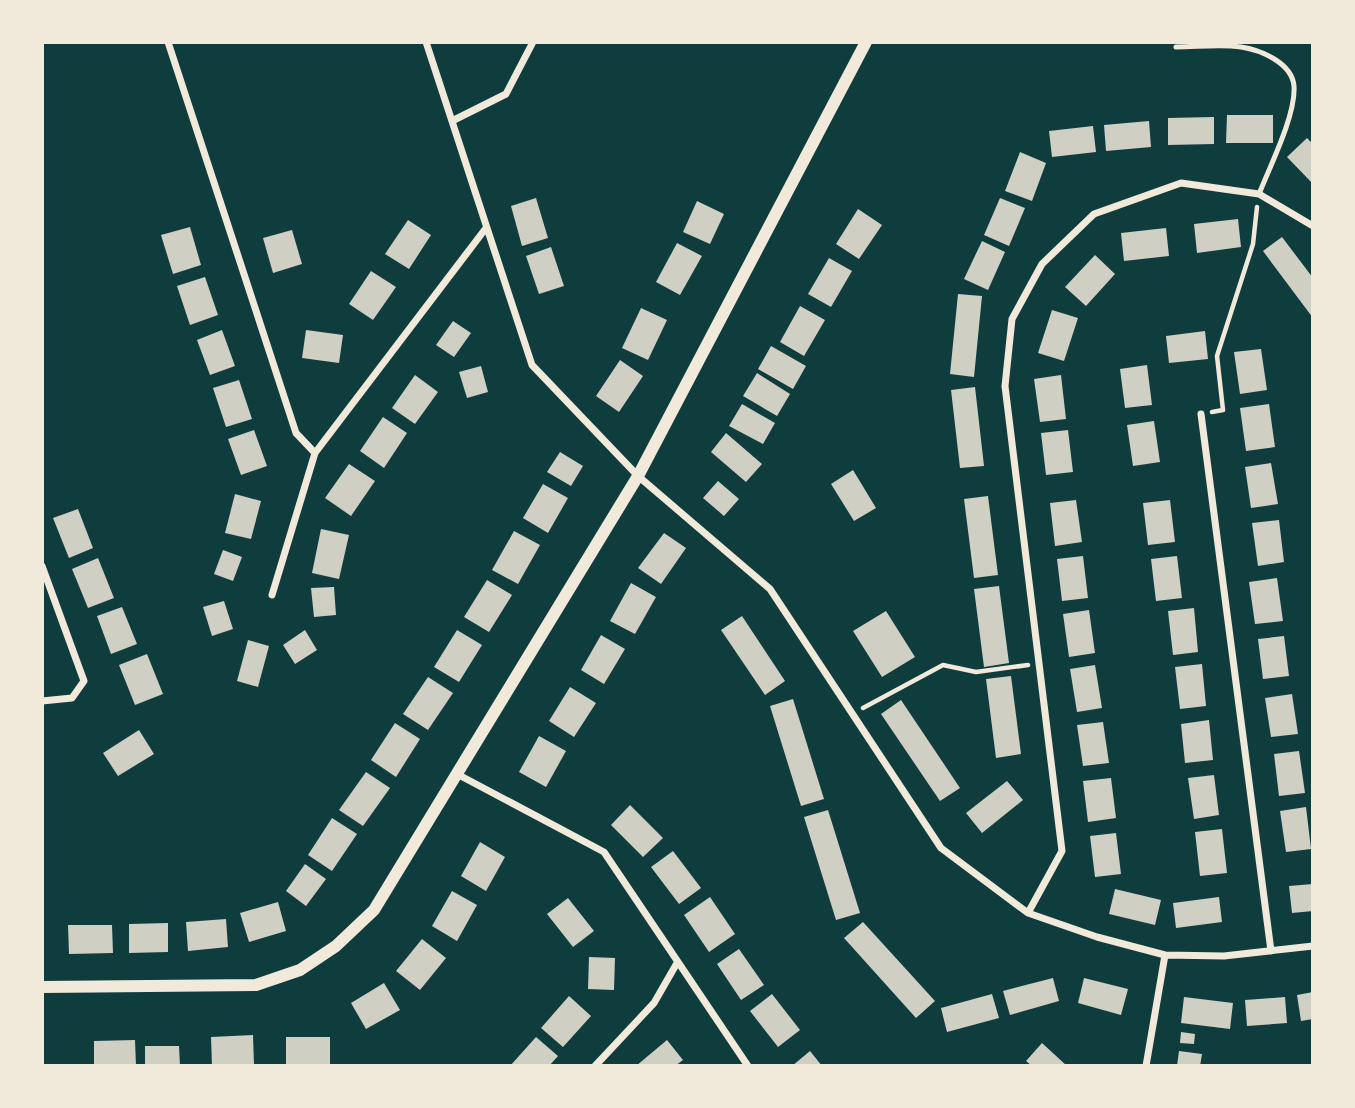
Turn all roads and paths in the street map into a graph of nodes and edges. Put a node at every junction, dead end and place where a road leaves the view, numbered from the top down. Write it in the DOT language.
graph roads {
  1 [pos="168,42"];
  2 [pos="426,42"];
  3 [pos="533,42"];
  4 [pos="866,42"];
  5 [pos="1176,47"];
  6 [pos="452,121"];
  7 [pos="1259,194"];
  8 [pos="1313,226"];
  9 [pos="486,228"];
  10 [pos="1201,414"];
  11 [pos="315,453"];
  12 [pos="638,476"];
  13 [pos="42,566"];
  14 [pos="272,595"];
  15 [pos="1039,663"];
  16 [pos="42,702"];
  17 [pos="853,714"];
  18 [pos="457,774"];
  19 [pos="1028,913"];
  20 [pos="1313,946"];
  21 [pos="1271,951"];
  22 [pos="1166,955"];
  23 [pos="677,963"];
  24 [pos="42,988"];
  25 [pos="595,1066"];
  26 [pos="748,1066"];
  27 [pos="1146,1066"];
  1 -- 11 [label="street"];
  2 -- 6 [label="street"];
  3 -- 6 [label="street"];
  4 -- 12 [label="street"];
  5 -- 7 [label="lane"];
  6 -- 9 [label="street"];
  7 -- 8 [label="street"];
  7 -- 10 [label="path"];
  7 -- 15 [label="street"];
  9 -- 11 [label="street"];
  9 -- 12 [label="street"];
  10 -- 21 [label="street"];
  11 -- 14 [label="street"];
  12 -- 17 [label="street"];
  12 -- 18 [label="street"];
  13 -- 16 [label="street"];
  15 -- 17 [label="path"];
  15 -- 19 [label="street"];
  17 -- 19 [label="street"];
  18 -- 23 [label="street"];
  18 -- 24 [label="street"];
  19 -- 22 [label="street"];
  20 -- 21 [label="street"];
  21 -- 22 [label="street"];
  22 -- 27 [label="street"];
  23 -- 25 [label="street"];
  23 -- 26 [label="street"];
}
